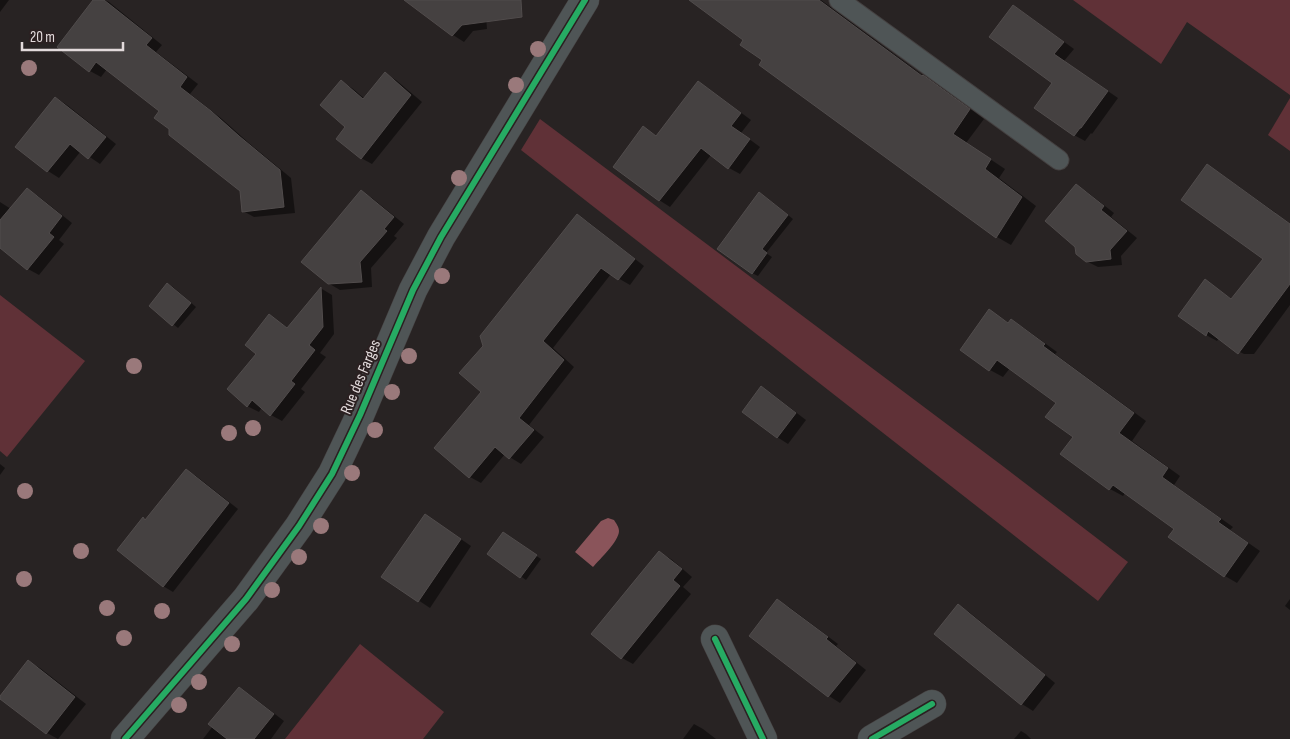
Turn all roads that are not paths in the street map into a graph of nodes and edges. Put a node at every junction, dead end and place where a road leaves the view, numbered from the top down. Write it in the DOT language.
graph roads {
  1 [pos="585,0"];
  2 [pos="840,0"];
  3 [pos="1059,160"];
  4 [pos="715,639"];
  5 [pos="932,704"];
  6 [pos="125,739"];
  7 [pos="763,739"];
  8 [pos="872,739"];
  1 -- 6 [label="street, Rue des Farges"];
  2 -- 3 [label="lane"];
  4 -- 7 [label="street"];
  5 -- 8 [label="street"];
}
